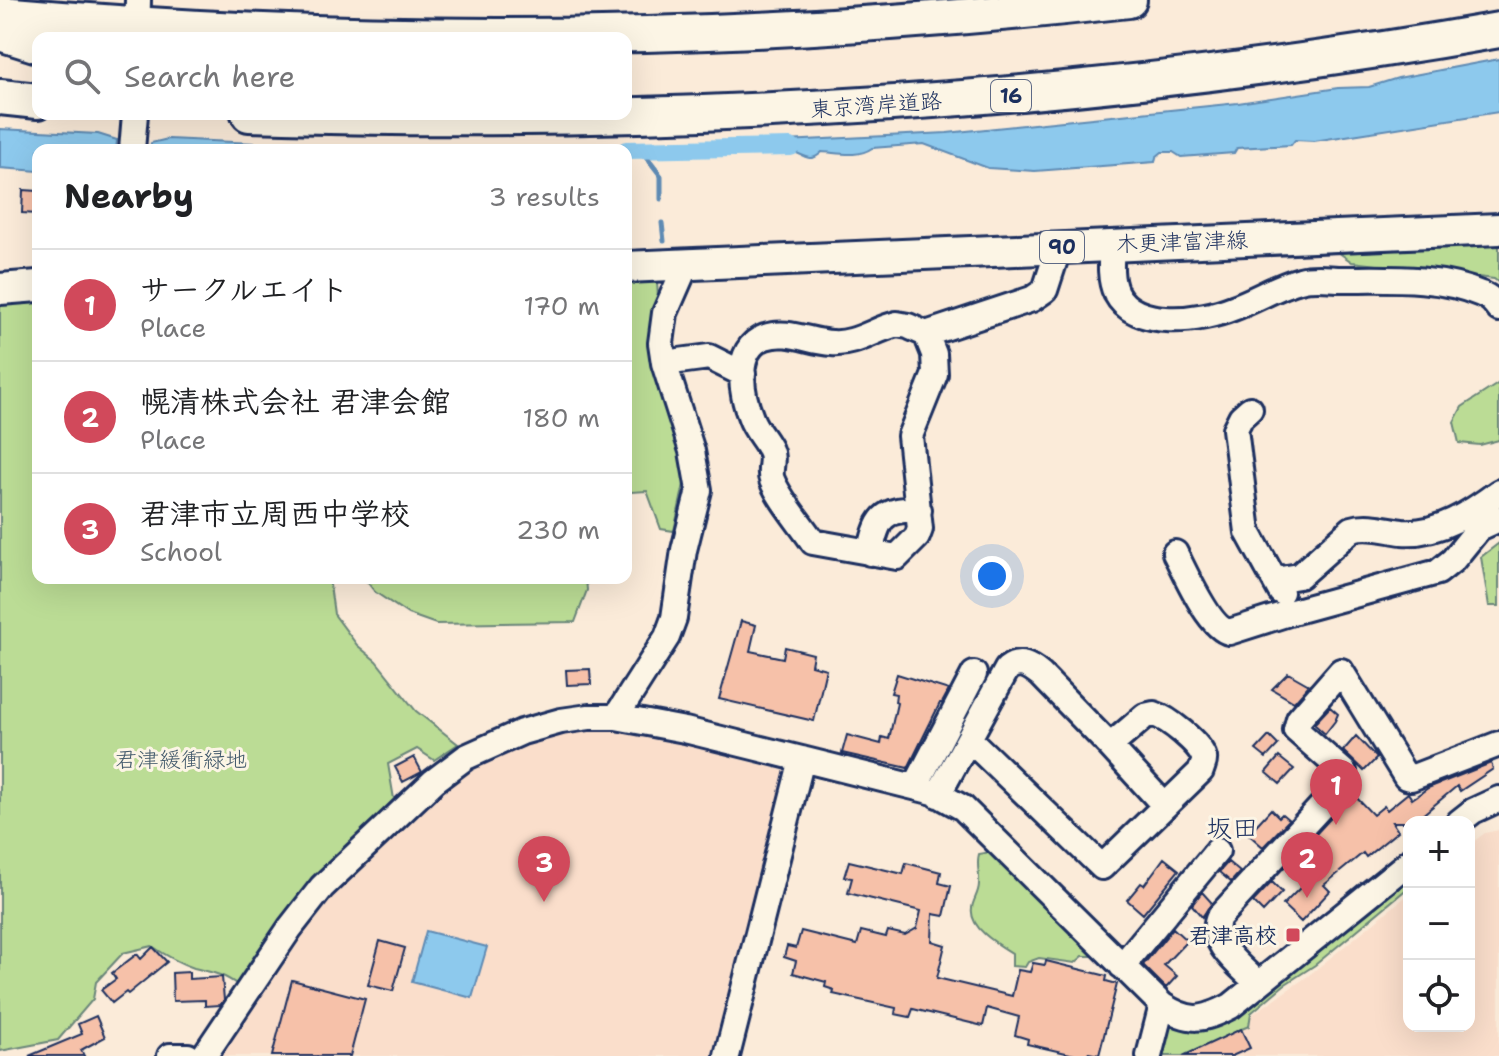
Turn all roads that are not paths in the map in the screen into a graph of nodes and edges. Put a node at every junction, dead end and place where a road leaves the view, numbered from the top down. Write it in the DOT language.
graph roads {
  1 [pos="1129,0"];
  2 [pos="0,14"];
  3 [pos="140,26"];
  4 [pos="1499,30"];
  5 [pos="312,32"];
  6 [pos="0,33"];
  7 [pos="632,34"];
  8 [pos="32,43"];
  9 [pos="0,97"];
  10 [pos="32,100"];
  11 [pos="632,115"];
  12 [pos="1499,229"];
  13 [pos="1112,245"];
  14 [pos="1059,247"];
  15 [pos="686,265"];
  16 [pos="632,267"];
  17 [pos="32,286"];
  18 [pos="0,289"];
  19 [pos="1499,309"];
  20 [pos="926,334"];
  21 [pos="664,363"];
  22 [pos="743,374"];
  23 [pos="1250,409"];
  24 [pos="1499,492"];
  25 [pos="919,510"];
  26 [pos="1499,519"];
  27 [pos="870,553"];
  28 [pos="1175,553"];
  29 [pos="1275,580"];
  30 [pos="1292,612"];
  31 [pos="974,674"];
  32 [pos="616,717"];
  33 [pos="969,739"];
  34 [pos="1499,744"];
  35 [pos="1110,746"];
  36 [pos="802,759"];
  37 [pos="927,791"];
  38 [pos="1499,799"];
  39 [pos="1164,805"];
  40 [pos="1467,816"];
  41 [pos="1217,851"];
  42 [pos="1403,867"];
  43 [pos="1122,966"];
  44 [pos="1258,984"];
  45 [pos="1162,1005"];
  46 [pos="170,1056"];
  47 [pos="188,1056"];
  48 [pos="204,1056"];
  49 [pos="727,1056"];
  50 [pos="1149,1056"];
  1 -- 7 [label="highway"];
  2 -- 3 [label="highway"];
  3 -- 5 [label="highway"];
  4 -- 11 [label="highway, 東京湾岸道路 / 16"];
  6 -- 8 [label="highway"];
  9 -- 10 [label="highway"];
  12 -- 13 [label="main road, 木更津富津線 / 90"];
  13 -- 14 [label="main road, 木更津富津線 / 90"];
  13 -- 19 [label="street"];
  14 -- 15 [label="main road, 木更津富津線 / 90"];
  14 -- 20 [label="street"];
  15 -- 16 [label="main road, 木更津富津線 / 90"];
  15 -- 21 [label="street"];
  17 -- 18 [label="main road"];
  20 -- 22 [label="street"];
  20 -- 25 [label="street"];
  21 -- 22 [label="street"];
  21 -- 32 [label="street"];
  22 -- 27 [label="street"];
  23 -- 29 [label="street"];
  24 -- 29 [label="street"];
  25 -- 27 [label="street"];
  25 -- 27 [label="street"];
  26 -- 30 [label="street"];
  28 -- 30 [label="street"];
  29 -- 30 [label="street"];
  31 -- 37 [label="street"];
  32 -- 36 [label="street"];
  32 -- 48 [label="street"];
  33 -- 35 [label="street"];
  33 -- 37 [label="street"];
  33 -- 39 [label="street"];
  34 -- 44 [label="street"];
  35 -- 39 [label="street"];
  35 -- 39 [label="street"];
  36 -- 37 [label="street"];
  36 -- 49 [label="street"];
  37 -- 43 [label="street"];
  38 -- 40 [label="street"];
  41 -- 43 [label="street"];
  42 -- 44 [label="street"];
  43 -- 45 [label="street"];
  44 -- 45 [label="street"];
  45 -- 50 [label="street"];
  46 -- 47 [label="street"];
}
